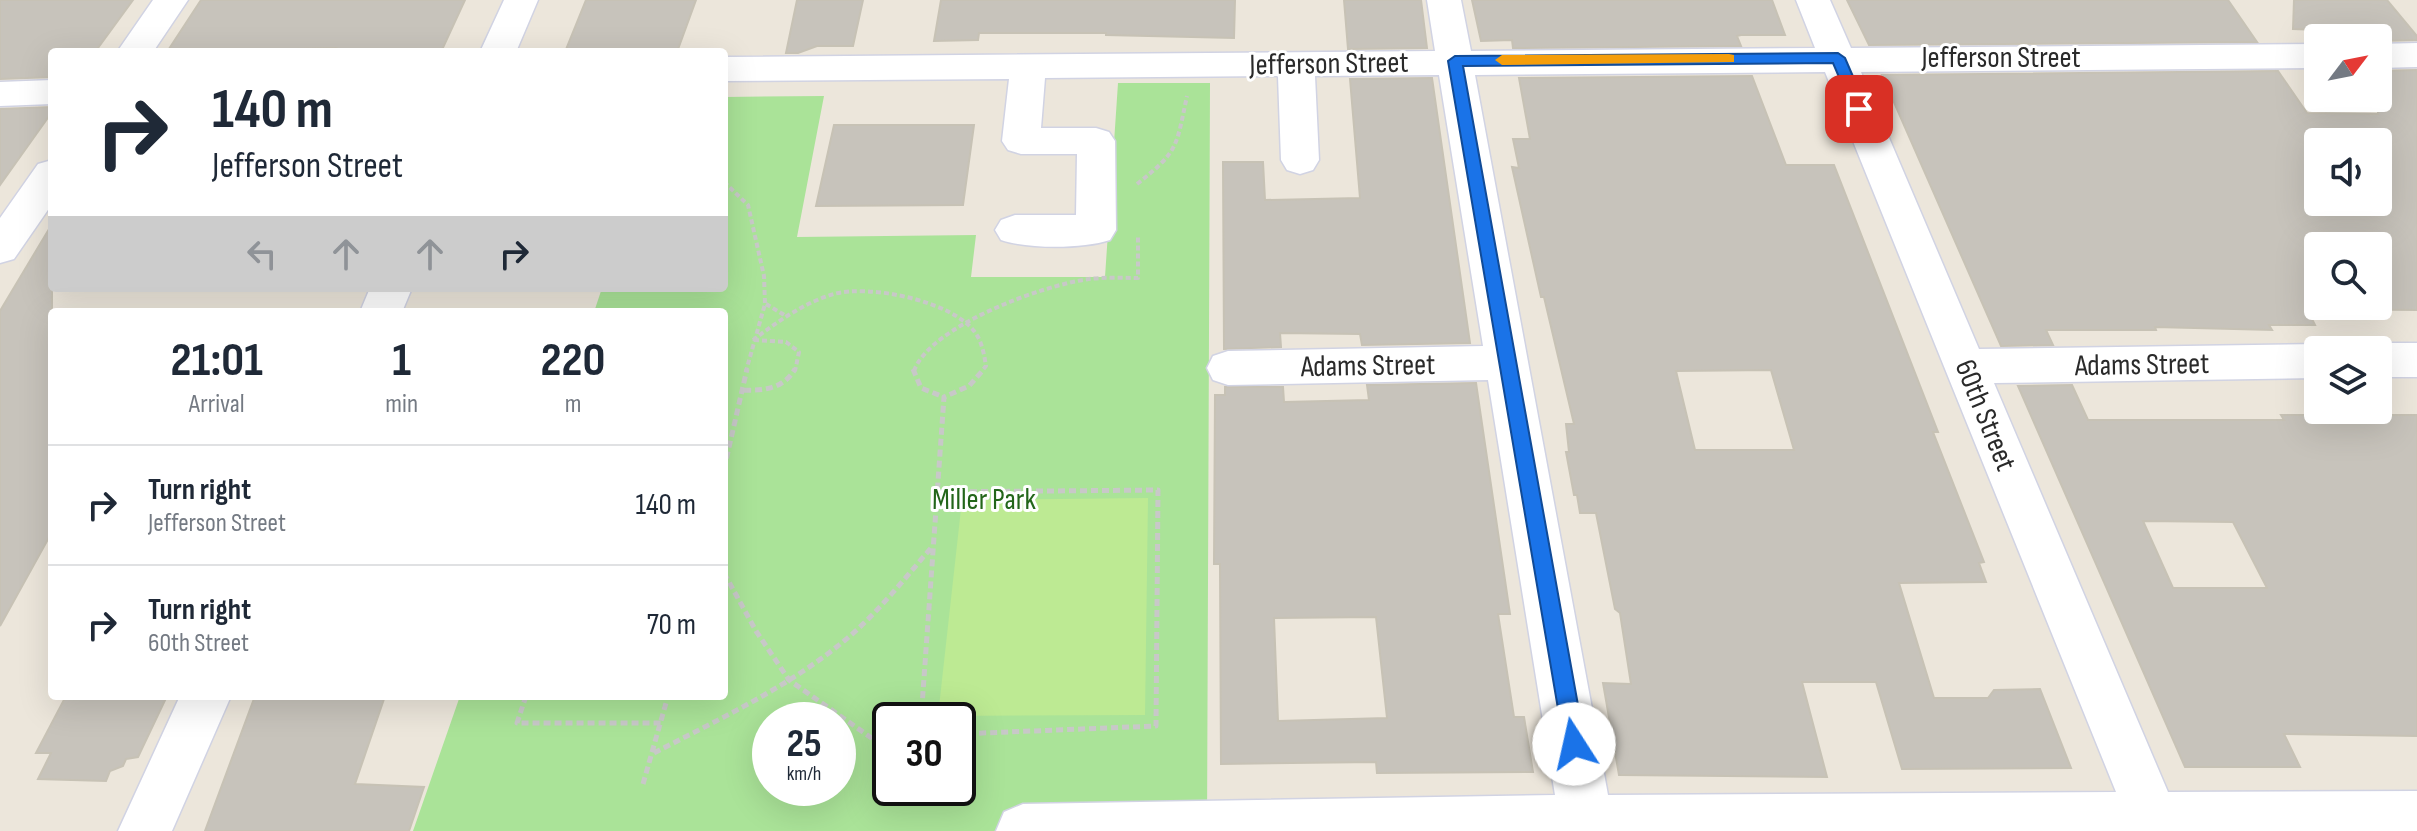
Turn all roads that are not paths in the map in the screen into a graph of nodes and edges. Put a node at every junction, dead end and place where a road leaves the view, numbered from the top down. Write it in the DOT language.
graph roads {
  1 [pos="171,0"];
  2 [pos="521,0"];
  3 [pos="1444,0"];
  4 [pos="1813,0"];
  5 [pos="138,48"];
  6 [pos="500,48"];
  7 [pos="2417,55"];
  8 [pos="2304,56"];
  9 [pos="2392,56"];
  10 [pos="1838,58"];
  11 [pos="1455,61"];
  12 [pos="1296,63"];
  13 [pos="1028,66"];
  14 [pos="728,69"];
  15 [pos="48,92"];
  16 [pos="0,94"];
  17 [pos="1300,160"];
  18 [pos="48,180"];
  19 [pos="1015,230"];
  20 [pos="0,248"];
  21 [pos="2392,360"];
  22 [pos="2417,360"];
  23 [pos="2304,361"];
  24 [pos="1509,363"];
  25 [pos="1966,366"];
  26 [pos="1228,368"];
  27 [pos="204,700"];
  28 [pos="2417,817"];
  29 [pos="2155,824"];
  30 [pos="1587,826"];
  31 [pos="145,831"];
  32 [pos="1023,831"];
  1 -- 5 [label="street"];
  2 -- 6 [label="street"];
  3 -- 11 [label="street"];
  4 -- 10 [label="street, 60th Street"];
  7 -- 9 [label="street"];
  8 -- 10 [label="street, Jefferson Street"];
  10 -- 11 [label="street, Jefferson Street"];
  10 -- 25 [label="street, 60th Street"];
  11 -- 12 [label="street, Jefferson Street"];
  11 -- 24 [label="street"];
  12 -- 13 [label="street, Jefferson Street"];
  12 -- 17 [label="street"];
  13 -- 14 [label="street, Jefferson Street"];
  13 -- 19 [label="street"];
  15 -- 16 [label="street"];
  18 -- 20 [label="street"];
  21 -- 22 [label="street"];
  23 -- 25 [label="street, Adams Street"];
  24 -- 26 [label="street, Adams Street"];
  24 -- 30 [label="street"];
  25 -- 29 [label="street, 60th Street"];
  27 -- 31 [label="street"];
  28 -- 29 [label="street"];
  29 -- 30 [label="street"];
  30 -- 32 [label="street"];
}
